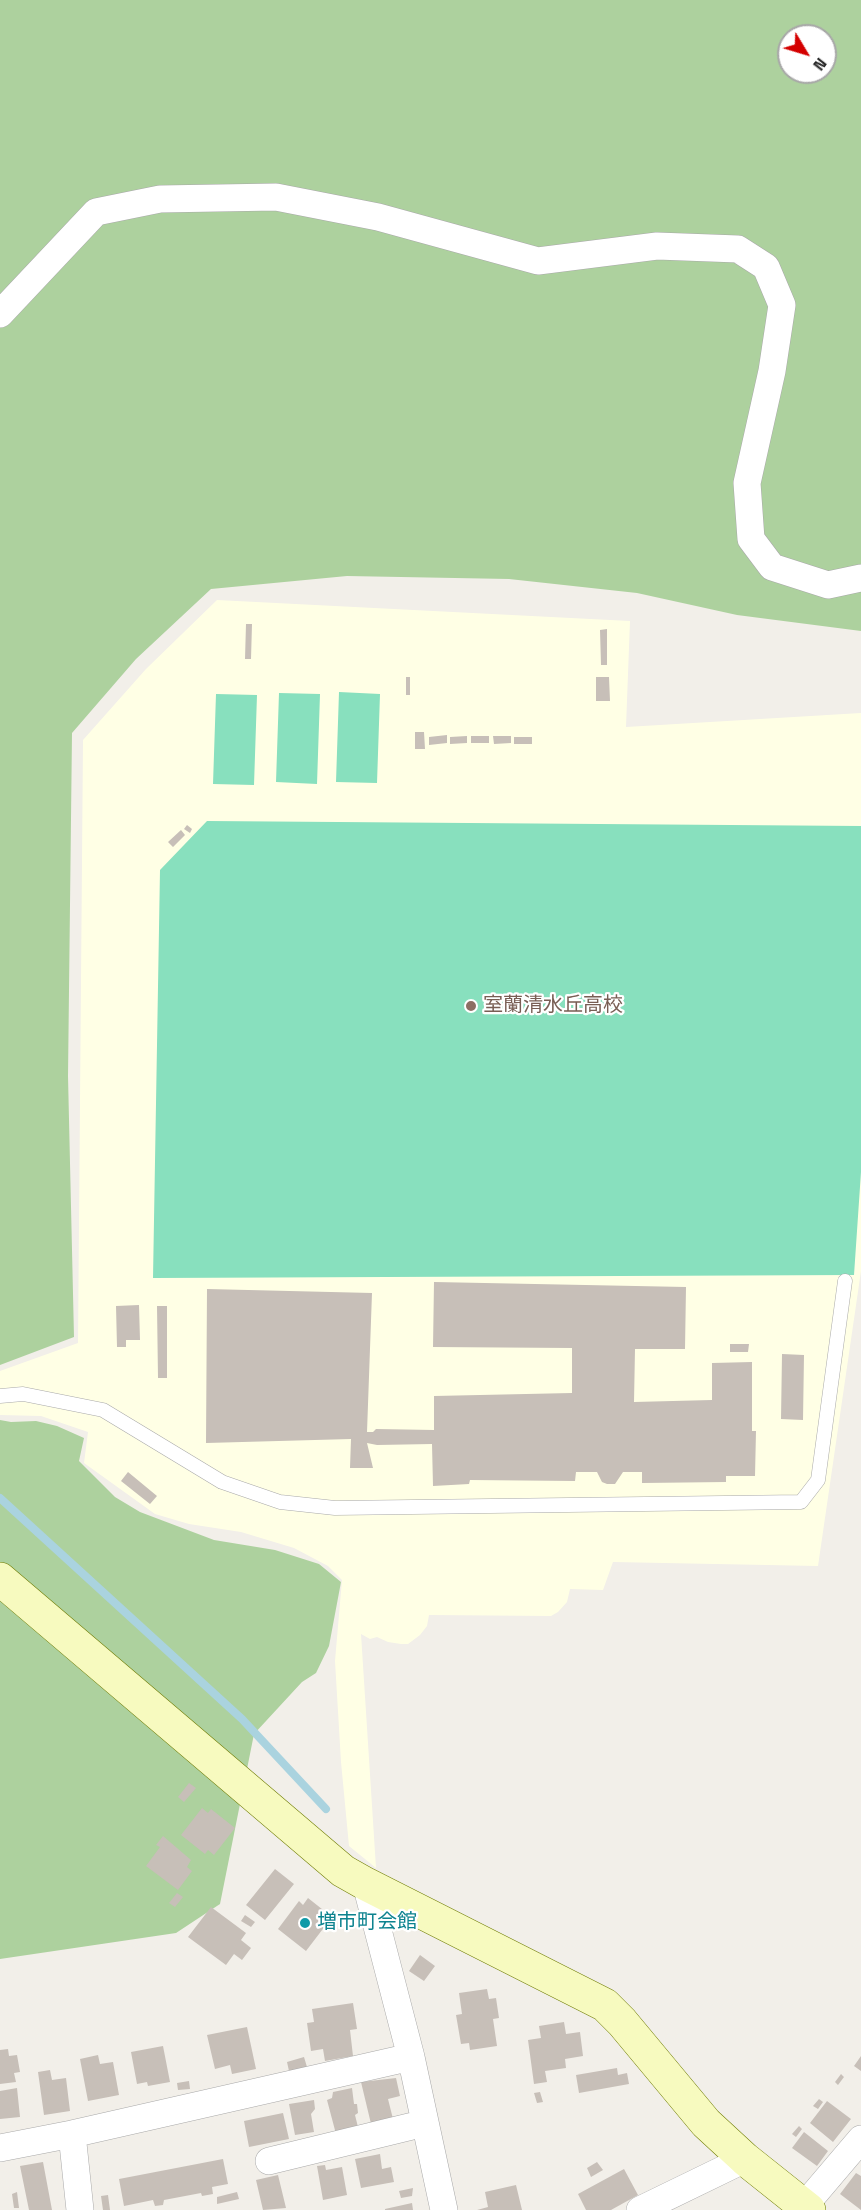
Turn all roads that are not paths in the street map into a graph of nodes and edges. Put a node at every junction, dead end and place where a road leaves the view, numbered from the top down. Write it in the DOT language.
graph roads {
  1 [pos="0,314"];
  2 [pos="861,578"];
  3 [pos="844,1281"];
  4 [pos="0,1396"];
  5 [pos="0,1579"];
  6 [pos="366,1884"];
  7 [pos="411,2057"];
  8 [pos="425,2123"];
  9 [pos="72,2134"];
  10 [pos="861,2139"];
  11 [pos="0,2148"];
  12 [pos="745,2159"];
  13 [pos="269,2161"];
  14 [pos="807,2208"];
  15 [pos="80,2210"];
  16 [pos="444,2210"];
  17 [pos="640,2210"];
  1 -- 2 [label="street"];
  3 -- 4 [label="lane"];
  5 -- 6 [label="street"];
  6 -- 7 [label="street"];
  6 -- 12 [label="street"];
  7 -- 8 [label="street"];
  7 -- 9 [label="street"];
  8 -- 13 [label="street"];
  8 -- 16 [label="street"];
  9 -- 11 [label="street"];
  9 -- 15 [label="street"];
  10 -- 14 [label="street"];
  12 -- 14 [label="street"];
  12 -- 17 [label="street"];
}
